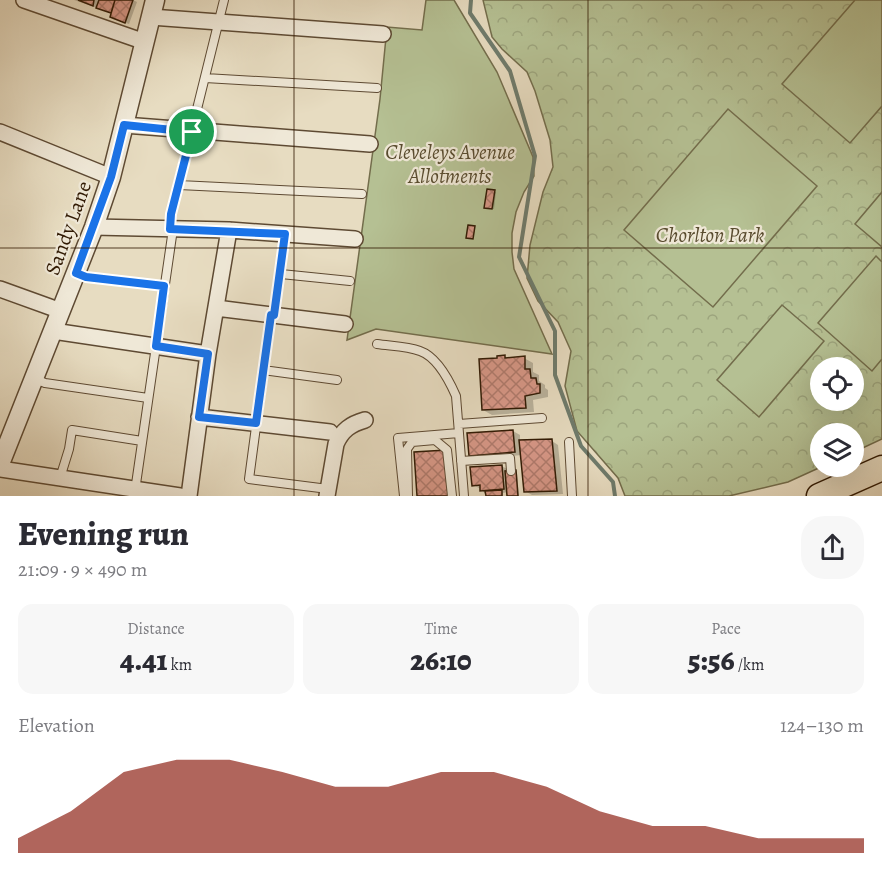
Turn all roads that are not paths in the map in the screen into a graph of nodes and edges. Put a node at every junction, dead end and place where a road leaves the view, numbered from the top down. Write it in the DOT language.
graph roads {
  1 [pos="24,0"];
  2 [pos="224,0"];
  3 [pos="153,8"];
  4 [pos="218,22"];
  5 [pos="383,34"];
  6 [pos="145,42"];
  7 [pos="205,78"];
  8 [pos="377,88"];
  9 [pos="124,125"];
  10 [pos="0,132"];
  11 [pos="192,132"];
  12 [pos="370,144"];
  13 [pos="111,177"];
  14 [pos="178,185"];
  15 [pos="362,194"];
  16 [pos="94,227"];
  17 [pos="171,229"];
  18 [pos="229,230"];
  19 [pos="285,234"];
  20 [pos="355,238"];
  21 [pos="76,273"];
  22 [pos="280,274"];
  23 [pos="350,282"];
  24 [pos="164,286"];
  25 [pos="0,289"];
  26 [pos="216,308"];
  27 [pos="61,311"];
  28 [pos="272,315"];
  29 [pos="345,324"];
  30 [pos="52,331"];
  31 [pos="377,344"];
  32 [pos="156,346"];
  33 [pos="208,354"];
  34 [pos="263,370"];
  35 [pos="34,378"];
  36 [pos="337,380"];
  37 [pos="148,398"];
  38 [pos="199,417"];
  39 [pos="542,418"];
  40 [pos="365,420"];
  41 [pos="256,423"];
  42 [pos="459,424"];
  43 [pos="330,432"];
  44 [pos="459,433"];
  45 [pos="5,434"];
  46 [pos="142,441"];
  47 [pos="569,442"];
  48 [pos="461,461"];
  49 [pos="0,464"];
  50 [pos="882,468"];
  51 [pos="0,469"];
  52 [pos="511,471"];
  53 [pos="60,478"];
  54 [pos="102,490"];
  55 [pos="135,493"];
  56 [pos="327,493"];
  57 [pos="180,496"];
  58 [pos="189,496"];
  59 [pos="406,496"];
  60 [pos="452,496"];
  61 [pos="464,496"];
  62 [pos="572,496"];
  63 [pos="819,496"];
  1 -- 6 [label="street"];
  2 -- 4 [label="lane"];
  3 -- 4 [label="street"];
  3 -- 6 [label="street, Sandy Lane"];
  4 -- 5 [label="street"];
  4 -- 7 [label="lane"];
  6 -- 9 [label="street, Sandy Lane"];
  7 -- 8 [label="lane"];
  7 -- 11 [label="lane"];
  9 -- 11 [label="street"];
  9 -- 13 [label="street, Sandy Lane"];
  10 -- 13 [label="street"];
  11 -- 12 [label="street"];
  11 -- 14 [label="lane"];
  13 -- 16 [label="street, Sandy Lane"];
  14 -- 15 [label="lane"];
  14 -- 17 [label="lane"];
  16 -- 17 [label="street"];
  16 -- 21 [label="street, Sandy Lane"];
  17 -- 18 [label="street"];
  17 -- 24 [label="lane"];
  18 -- 19 [label="street"];
  18 -- 26 [label="street"];
  19 -- 20 [label="street"];
  19 -- 22 [label="lane"];
  21 -- 24 [label="lane"];
  21 -- 27 [label="street, Sandy Lane"];
  22 -- 23 [label="lane"];
  22 -- 28 [label="lane"];
  24 -- 32 [label="lane"];
  25 -- 27 [label="street"];
  26 -- 28 [label="street"];
  26 -- 33 [label="street"];
  27 -- 30 [label="street, Sandy Lane"];
  28 -- 29 [label="street"];
  28 -- 34 [label="lane"];
  30 -- 32 [label="street"];
  30 -- 35 [label="street, Sandy Lane"];
  31 -- 42 [label="lane"];
  32 -- 33 [label="street"];
  32 -- 37 [label="lane"];
  33 -- 38 [label="street"];
  34 -- 36 [label="lane"];
  34 -- 41 [label="lane"];
  35 -- 37 [label="lane"];
  35 -- 45 [label="street, Sandy Lane"];
  37 -- 46 [label="lane"];
  38 -- 41 [label="street"];
  38 -- 58 [label="street"];
  39 -- 42 [label="lane"];
  40 -- 56 [label="street"];
  41 -- 43 [label="street"];
  41 -- 56 [label="lane"];
  42 -- 44 [label="lane"];
  44 -- 48 [label="lane"];
  44 -- 59 [label="lane"];
  45 -- 49 [label="street, Sandy Lane"];
  46 -- 53 [label="lane"];
  46 -- 55 [label="lane"];
  47 -- 62 [label="lane"];
  48 -- 52 [label="lane"];
  48 -- 61 [label="lane"];
  50 -- 63 [label="main road"];
  51 -- 53 [label="street"];
  53 -- 54 [label="street"];
  54 -- 55 [label="street"];
  55 -- 57 [label="street"];
  59 -- 60 [label="lane"];
}
